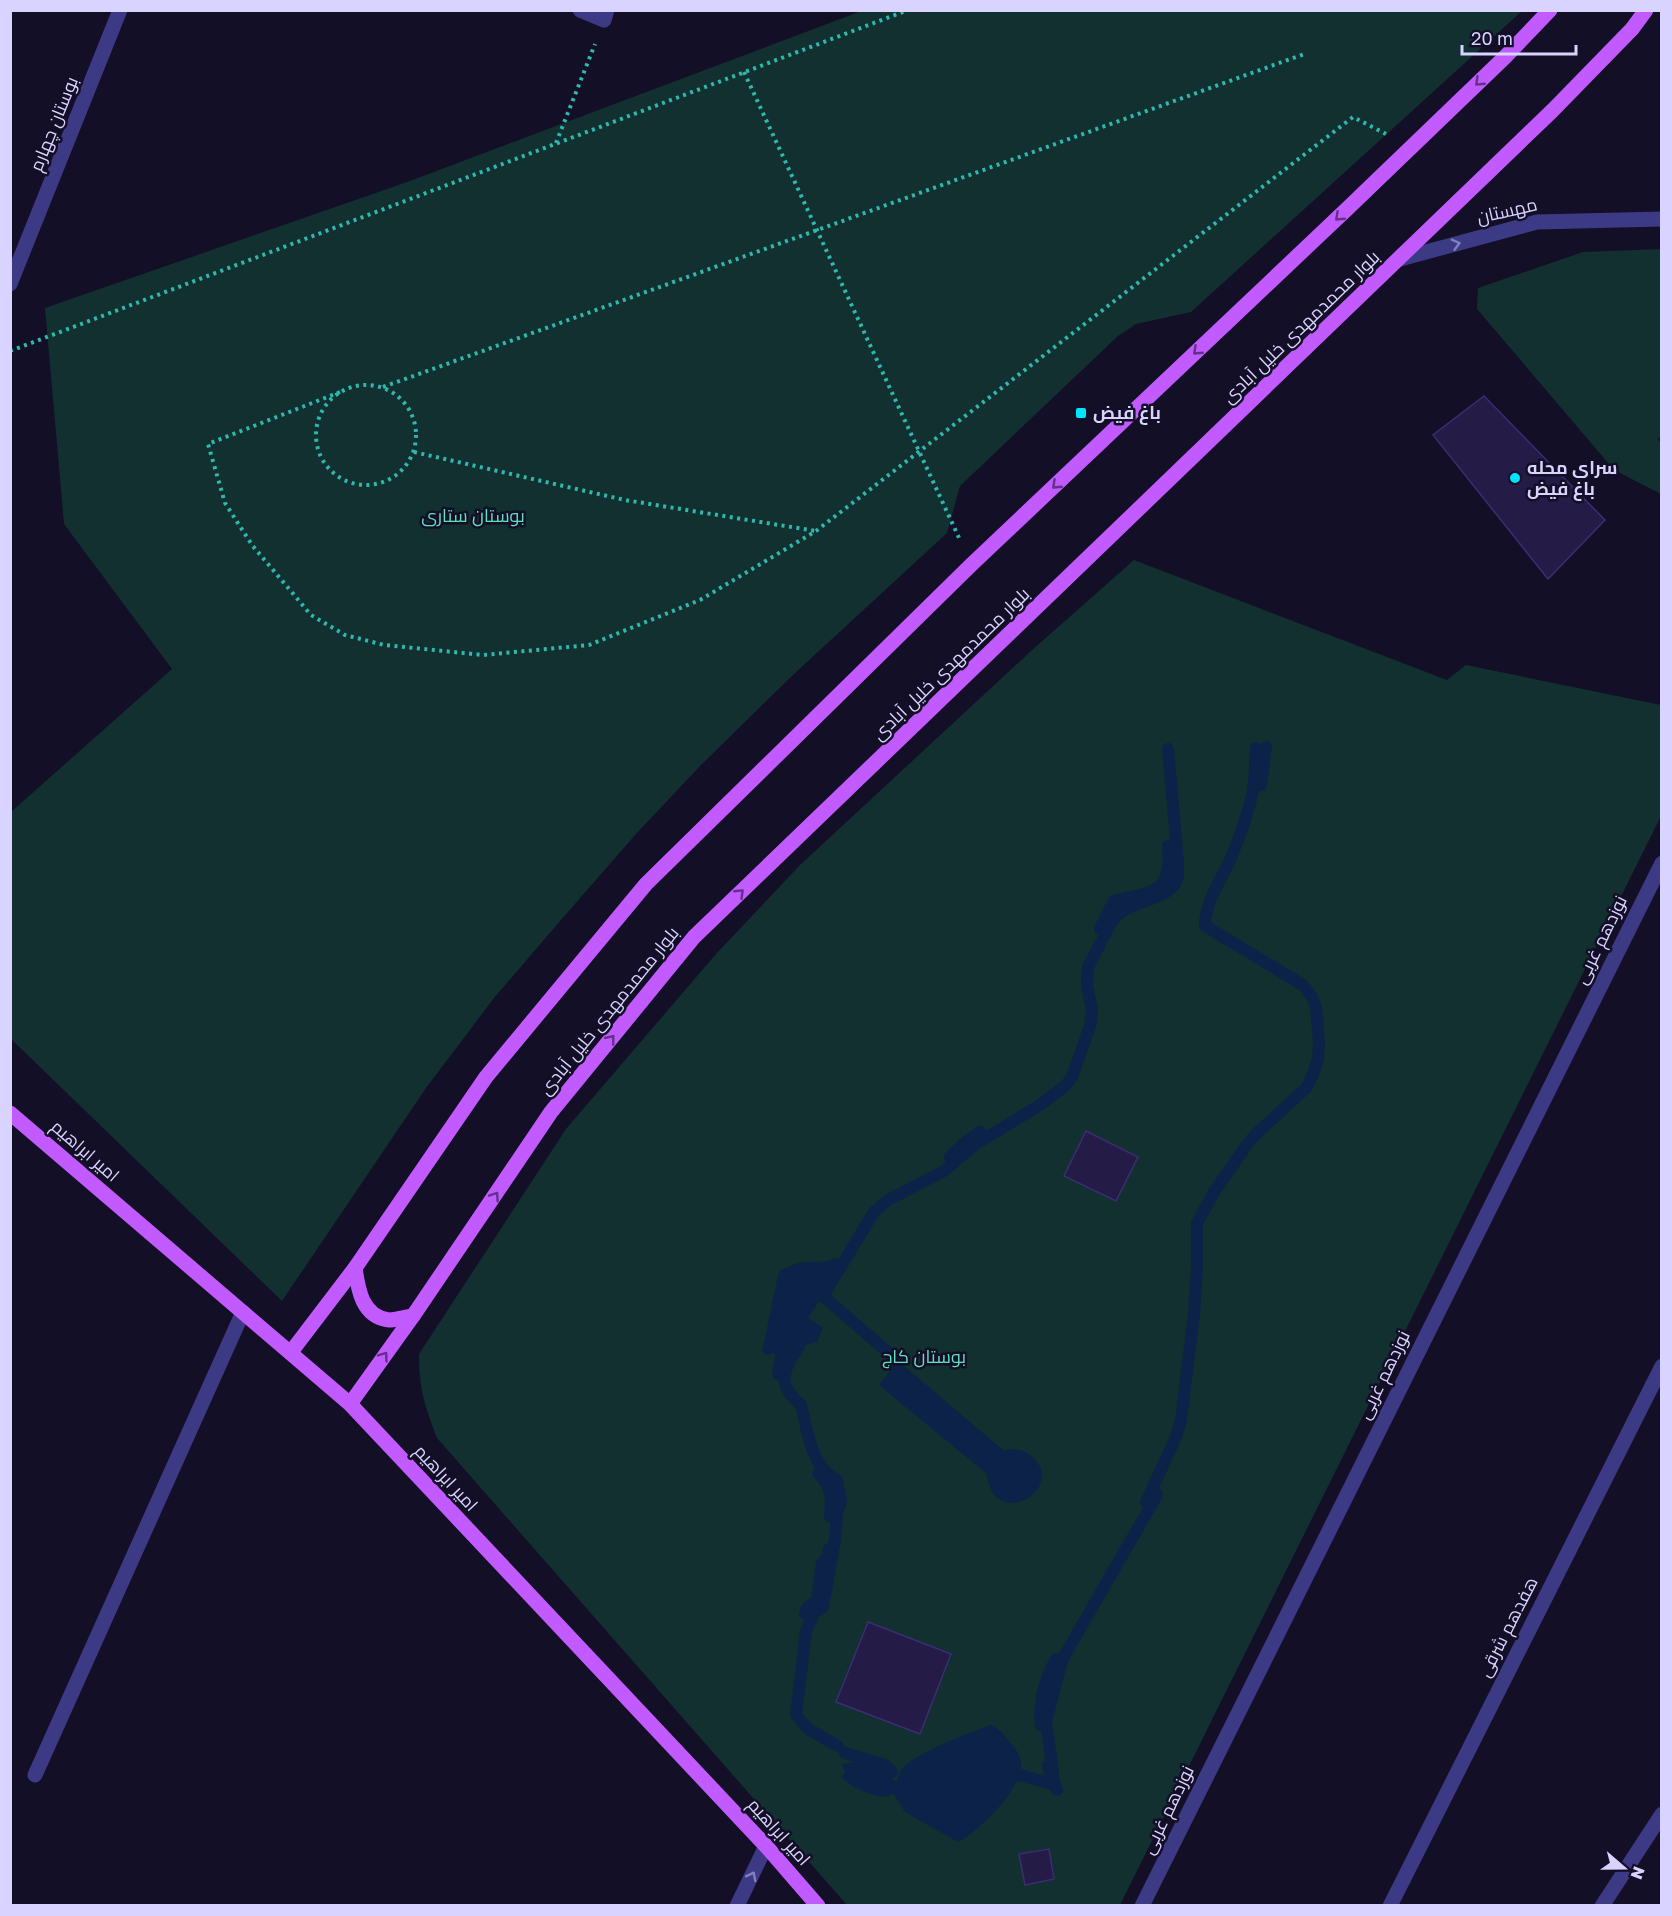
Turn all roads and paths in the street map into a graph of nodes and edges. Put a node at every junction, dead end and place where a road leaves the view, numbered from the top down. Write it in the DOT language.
graph roads {
  1 [pos="120,10"];
  2 [pos="580,10"];
  3 [pos="908,10"];
  4 [pos="1550,10"];
  5 [pos="1646,10"];
  6 [pos="606,15"];
  7 [pos="1308,53"];
  8 [pos="744,72"];
  9 [pos="556,144"];
  10 [pos="1411,147"];
  11 [pos="1662,219"];
  12 [pos="816,230"];
  13 [pos="1400,259"];
  14 [pos="10,285"];
  15 [pos="10,351"];
  16 [pos="383,387"];
  17 [pos="340,392"];
  18 [pos="919,451"];
  19 [pos="414,452"];
  20 [pos="816,531"];
  21 [pos="971,565"];
  22 [pos="1662,863"];
  23 [pos="10,1113"];
  24 [pos="355,1268"];
  25 [pos="243,1312"];
  26 [pos="412,1316"];
  27 [pos="291,1352"];
  28 [pos="1662,1366"];
  29 [pos="350,1404"];
  30 [pos="36,1775"];
  31 [pos="1662,1814"];
  32 [pos="766,1846"];
  33 [pos="736,1905"];
  34 [pos="818,1905"];
  35 [pos="1142,1905"];
  36 [pos="1390,1905"];
  37 [pos="1602,1905"];
  1 -- 14 [label="street, بوستان چهارم"];
  2 -- 6 [label="street"];
  3 -- 8 [label="path"];
  4 -- 10 [label="main road, one-way"];
  5 -- 13 [label="main road, بلوار محمدمهدی خلیل آبادی"];
  6 -- 9 [label="path"];
  7 -- 12 [label="path"];
  8 -- 9 [label="path"];
  8 -- 12 [label="path"];
  9 -- 15 [label="path"];
  10 -- 18 [label="path"];
  10 -- 21 [label="main road, one-way"];
  13 -- 11 [label="street, مهستان, one-way"];
  12 -- 16 [label="path"];
  12 -- 18 [label="path"];
  26 -- 13 [label="main road, بلوار محمدمهدی خلیل آبادی, one-way"];
  16 -- 17 [label="path"];
  16 -- 19 [label="path"];
  17 -- 19 [label="path"];
  17 -- 20 [label="path"];
  18 -- 20 [label="path"];
  18 -- 21 [label="path"];
  19 -- 20 [label="path"];
  21 -- 24 [label="main road"];
  22 -- 35 [label="street, نوزدهم غربی"];
  23 -- 25 [label="main road, امیر ابراهیم"];
  24 -- 26 [label="main road"];
  24 -- 27 [label="main road"];
  25 -- 27 [label="main road, امیر ابراهیم"];
  25 -- 30 [label="street"];
  29 -- 26 [label="main road, بلوار محمدمهدی خلیل آبادی, one-way"];
  27 -- 29 [label="main road, امیر ابراهیم"];
  28 -- 36 [label="street, هفدهم شرقی"];
  29 -- 32 [label="main road, امیر ابراهیم"];
  31 -- 37 [label="street"];
  33 -- 32 [label="street, one-way"];
  32 -- 34 [label="main road, امیر ابراهیم"];
}
